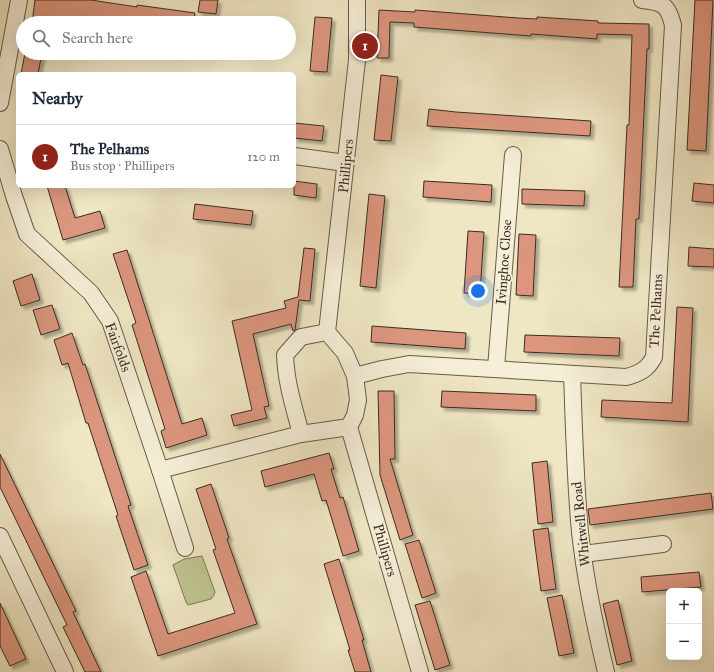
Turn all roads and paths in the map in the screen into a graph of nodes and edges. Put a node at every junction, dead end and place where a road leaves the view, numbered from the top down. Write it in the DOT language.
graph roads {
  1 [pos="19,0"];
  2 [pos="357,0"];
  3 [pos="642,0"];
  4 [pos="16,16"];
  5 [pos="16,16"];
  6 [pos="0,103"];
  7 [pos="0,149"];
  8 [pos="513,155"];
  9 [pos="296,156"];
  10 [pos="346,163"];
  11 [pos="327,332"];
  12 [pos="496,368"];
  13 [pos="572,374"];
  14 [pos="355,376"];
  15 [pos="349,427"];
  16 [pos="301,434"];
  17 [pos="160,470"];
  18 [pos="0,536"];
  19 [pos="664,544"];
  20 [pos="185,548"];
  21 [pos="583,554"];
  22 [pos="64,672"];
  23 [pos="420,672"];
  24 [pos="606,672"];
  1 -- 4 [label="street"];
  2 -- 10 [label="street, Phillipers"];
  3 -- 13 [label="street, The Pelhams"];
  5 -- 6 [label="street"];
  7 -- 17 [label="street, Fairfolds"];
  8 -- 12 [label="street, Ivinghoe Close"];
  9 -- 10 [label="street"];
  10 -- 11 [label="street, Phillipers"];
  11 -- 14 [label="street"];
  11 -- 16 [label="street"];
  12 -- 13 [label="street, The Pelhams"];
  12 -- 14 [label="street, The Pelhams"];
  13 -- 21 [label="street, Whitwell Road"];
  14 -- 15 [label="street"];
  15 -- 16 [label="street"];
  15 -- 23 [label="street, Phillipers"];
  16 -- 17 [label="street"];
  17 -- 20 [label="street, Fairfolds"];
  18 -- 22 [label="street"];
  19 -- 21 [label="street"];
  21 -- 24 [label="street, Whitwell Road"];
}
